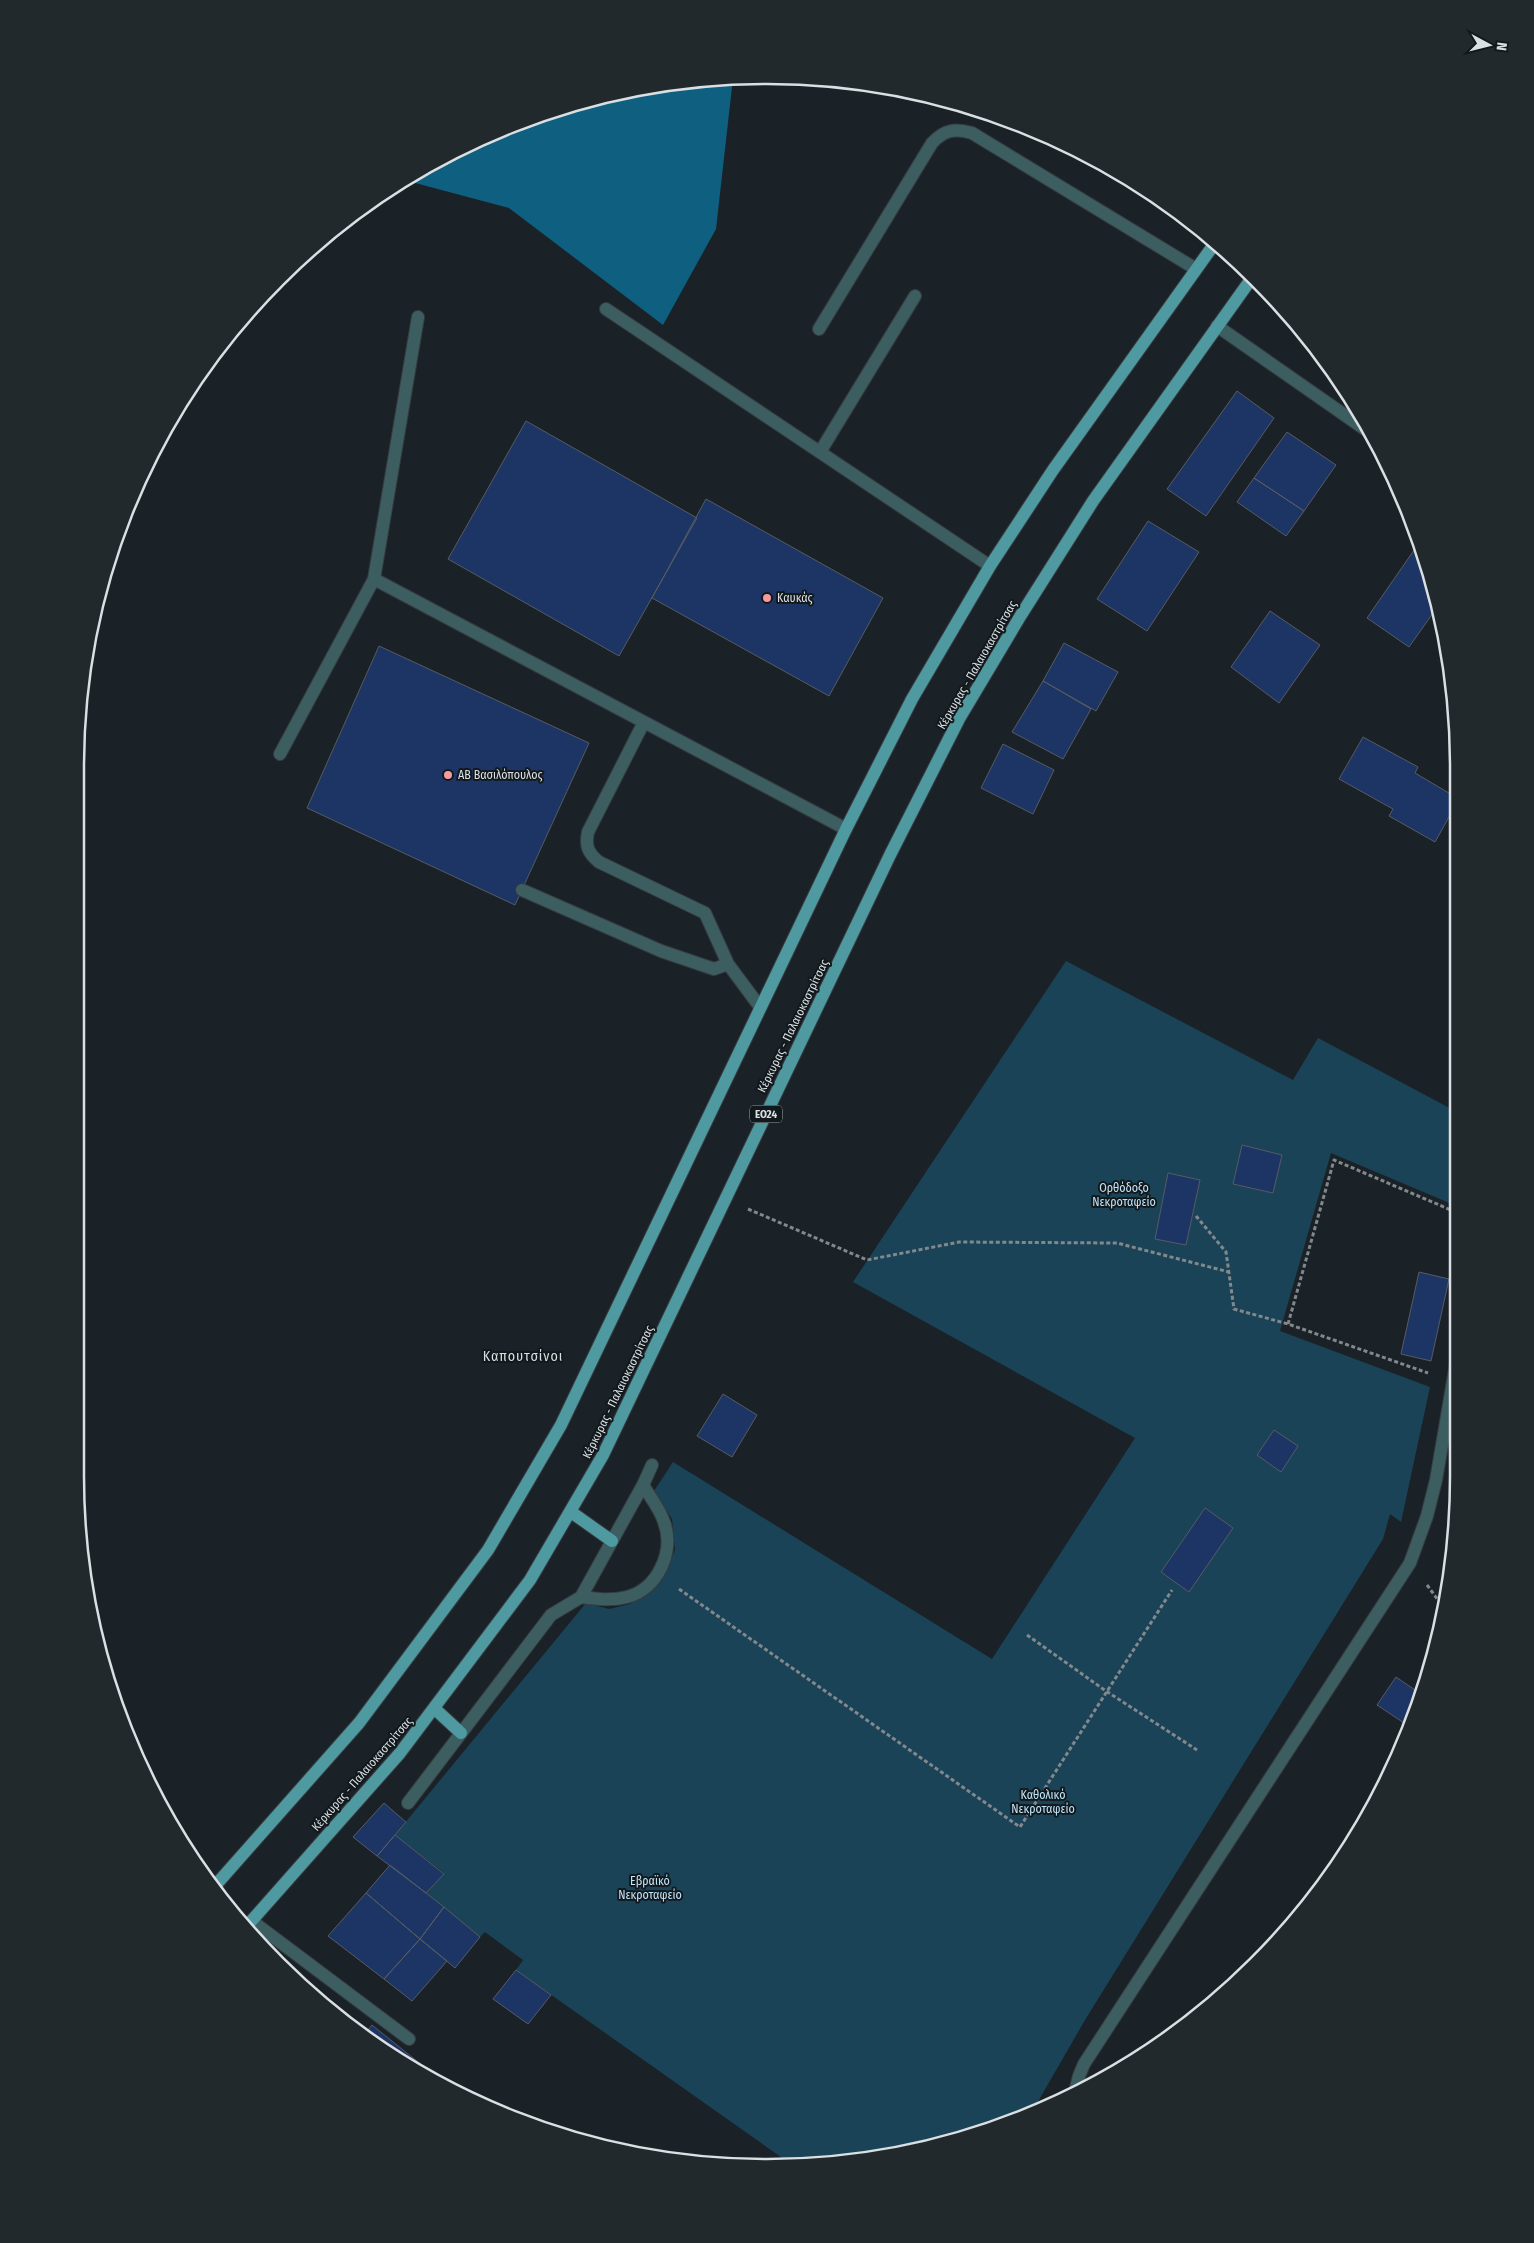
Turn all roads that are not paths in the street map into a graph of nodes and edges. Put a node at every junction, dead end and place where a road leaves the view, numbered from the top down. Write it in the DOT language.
graph roads {
  1 [pos="1211,248"];
  2 [pos="1196,269"];
  3 [pos="1249,283"];
  4 [pos="915,296"];
  5 [pos="606,309"];
  6 [pos="418,318"];
  7 [pos="1217,326"];
  8 [pos="820,329"];
  9 [pos="1359,425"];
  10 [pos="820,452"];
  11 [pos="990,566"];
  12 [pos="374,579"];
  13 [pos="644,722"];
  14 [pos="280,754"];
  15 [pos="846,829"];
  16 [pos="522,890"];
  17 [pos="728,964"];
  18 [pos="760,1007"];
  19 [pos="1450,1393"];
  20 [pos="652,1465"];
  21 [pos="643,1485"];
  22 [pos="571,1512"];
  23 [pos="612,1541"];
  24 [pos="581,1597"];
  25 [pos="434,1709"];
  26 [pos="461,1734"];
  27 [pos="408,1803"];
  28 [pos="218,1882"];
  29 [pos="250,1923"];
  30 [pos="256,1929"];
  31 [pos="408,2039"];
  32 [pos="1076,2085"];
  1 -- 2 [label="main road"];
  2 -- 8 [label="street"];
  2 -- 11 [label="main road"];
  3 -- 7 [label="main road, Κέρκυρας - Παλαιοκαστρίτσας / ΕΟ24"];
  4 -- 10 [label="street"];
  5 -- 10 [label="street"];
  6 -- 12 [label="street"];
  7 -- 9 [label="street"];
  7 -- 22 [label="main road, Κέρκυρας - Παλαιοκαστρίτσας / ΕΟ24"];
  10 -- 11 [label="street"];
  11 -- 15 [label="main road"];
  12 -- 13 [label="street"];
  12 -- 14 [label="street"];
  13 -- 15 [label="street"];
  13 -- 17 [label="street"];
  15 -- 18 [label="main road"];
  16 -- 17 [label="street"];
  17 -- 18 [label="street"];
  18 -- 28 [label="main road"];
  19 -- 32 [label="street"];
  20 -- 21 [label="street"];
  21 -- 23 [label="street"];
  21 -- 24 [label="street"];
  22 -- 23 [label="main road"];
  22 -- 25 [label="main road, Κέρκυρας - Παλαιοκαστρίτσας / ΕΟ24"];
  23 -- 24 [label="street"];
  24 -- 26 [label="street"];
  25 -- 26 [label="main road"];
  25 -- 29 [label="main road, Κέρκυρας - Παλαιοκαστρίτσας / ΕΟ24"];
  26 -- 27 [label="street"];
  30 -- 31 [label="street"];
}
